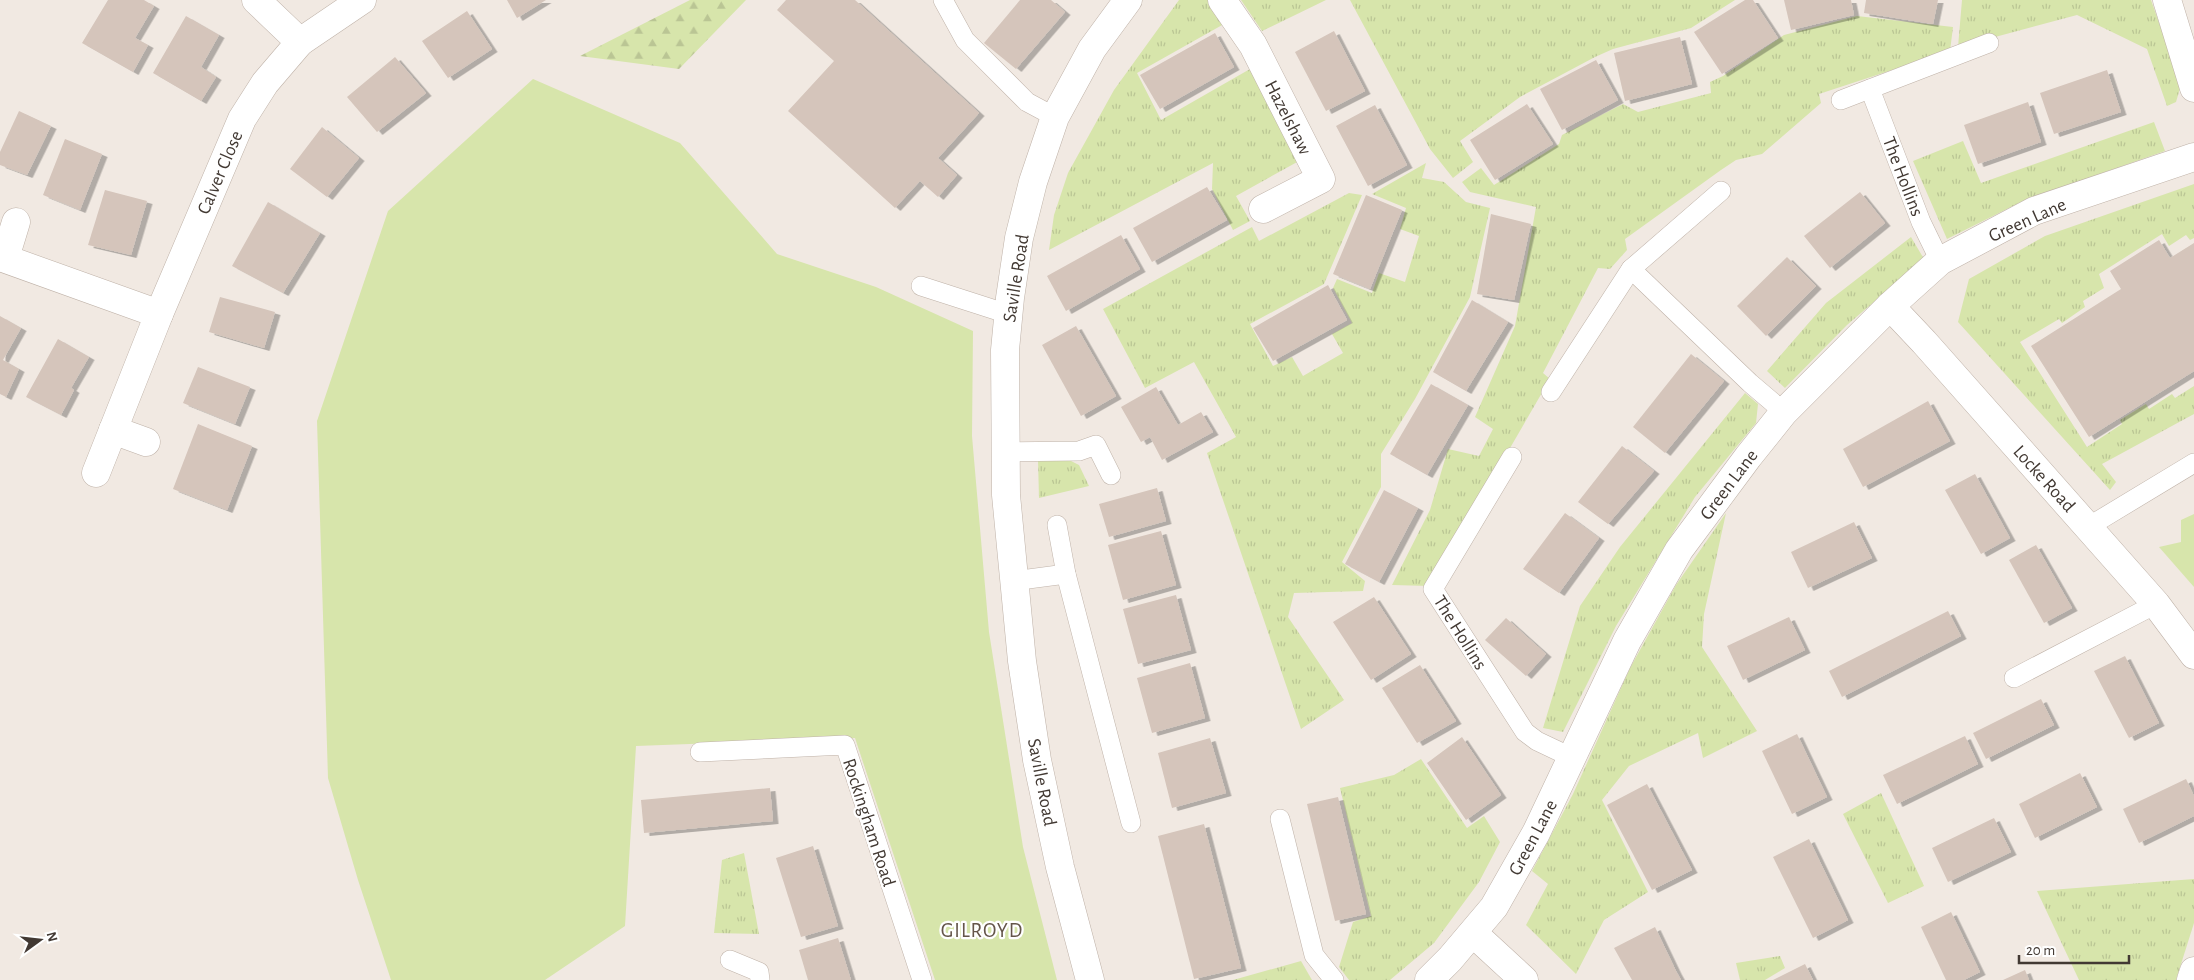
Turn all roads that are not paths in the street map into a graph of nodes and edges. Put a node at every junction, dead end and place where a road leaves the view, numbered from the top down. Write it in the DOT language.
graph roads {
  1 [pos="256,0"];
  2 [pos="362,0"];
  3 [pos="943,0"];
  4 [pos="1128,0"];
  5 [pos="1222,0"];
  6 [pos="2167,0"];
  7 [pos="300,42"];
  8 [pos="1989,43"];
  9 [pos="2194,88"];
  10 [pos="1870,89"];
  11 [pos="1841,100"];
  12 [pos="1055,117"];
  13 [pos="2194,157"];
  14 [pos="1720,191"];
  15 [pos="1263,209"];
  16 [pos="16,222"];
  17 [pos="2,257"];
  18 [pos="1940,261"];
  19 [pos="1631,269"];
  20 [pos="921,286"];
  21 [pos="1890,306"];
  22 [pos="159,314"];
  23 [pos="1008,314"];
  24 [pos="1551,392"];
  25 [pos="1784,412"];
  26 [pos="113,430"];
  27 [pos="146,442"];
  28 [pos="1006,452"];
  29 [pos="1512,458"];
  30 [pos="2194,463"];
  31 [pos="96,473"];
  32 [pos="1111,475"];
  33 [pos="1057,525"];
  34 [pos="2088,527"];
  35 [pos="1066,574"];
  36 [pos="1013,581"];
  37 [pos="2156,604"];
  38 [pos="2194,654"];
  39 [pos="2014,678"];
  40 [pos="700,752"];
  41 [pos="1573,758"];
  42 [pos="1280,819"];
  43 [pos="1131,823"];
  44 [pos="1473,933"];
  45 [pos="730,960"];
  46 [pos="2194,971"];
  47 [pos="760,980"];
  48 [pos="922,980"];
  49 [pos="1090,980"];
  50 [pos="1334,980"];
  51 [pos="1429,980"];
  52 [pos="1524,980"];
  53 [pos="2191,980"];
  1 -- 7 [label="street"];
  2 -- 7 [label="street, Calver Close"];
  3 -- 12 [label="lane"];
  4 -- 12 [label="street, Saville Road"];
  5 -- 15 [label="street, Hazelshaw"];
  6 -- 9 [label="street"];
  7 -- 22 [label="street, Calver Close"];
  8 -- 10 [label="lane"];
  10 -- 11 [label="lane"];
  10 -- 18 [label="lane, The Hollins"];
  12 -- 23 [label="street, Saville Road"];
  13 -- 18 [label="street, Green Lane"];
  14 -- 19 [label="lane"];
  16 -- 17 [label="street"];
  17 -- 22 [label="street"];
  18 -- 21 [label="street, Green Lane"];
  19 -- 24 [label="lane"];
  19 -- 25 [label="lane"];
  20 -- 23 [label="lane"];
  21 -- 25 [label="street, Green Lane"];
  21 -- 34 [label="street, Locke Road"];
  22 -- 26 [label="street, Calver Close"];
  23 -- 28 [label="street, Saville Road"];
  25 -- 41 [label="street, Green Lane"];
  26 -- 27 [label="street"];
  26 -- 31 [label="street, Calver Close"];
  28 -- 32 [label="lane"];
  28 -- 36 [label="street, Saville Road"];
  29 -- 41 [label="lane, The Hollins"];
  30 -- 34 [label="lane"];
  33 -- 35 [label="lane"];
  34 -- 37 [label="street, Locke Road"];
  35 -- 36 [label="lane"];
  35 -- 43 [label="lane"];
  36 -- 49 [label="street, Saville Road"];
  37 -- 38 [label="street, Locke Road"];
  37 -- 39 [label="lane"];
  40 -- 48 [label="lane, Rockingham Road"];
  41 -- 44 [label="street, Green Lane"];
  42 -- 50 [label="lane"];
  44 -- 51 [label="street, Green Lane"];
  44 -- 52 [label="street"];
  45 -- 47 [label="lane"];
  46 -- 53 [label="street"];
}
